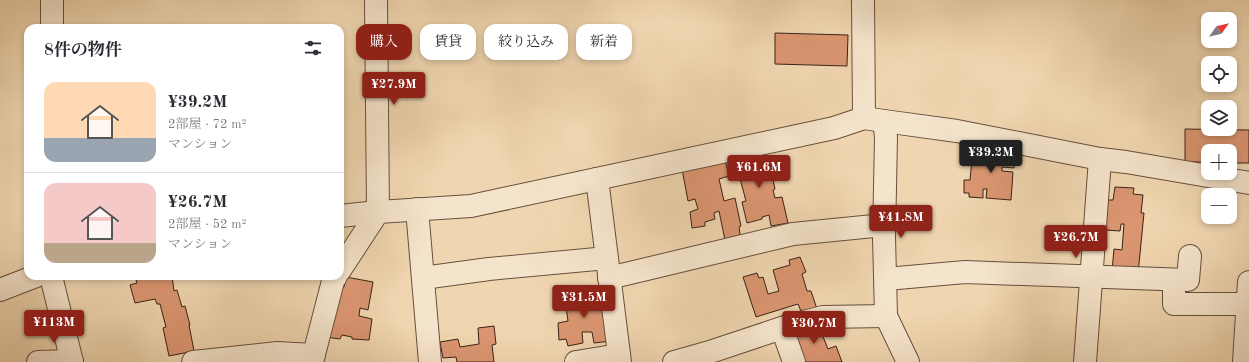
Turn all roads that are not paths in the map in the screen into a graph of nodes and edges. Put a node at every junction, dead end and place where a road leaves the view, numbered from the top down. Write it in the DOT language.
graph roads {
  1 [pos="52,0"];
  2 [pos="376,0"];
  3 [pos="863,0"];
  4 [pos="52,24"];
  5 [pos="874,120"];
  6 [pos="1100,159"];
  7 [pos="597,179"];
  8 [pos="1249,183"];
  9 [pos="418,209"];
  10 [pos="378,212"];
  11 [pos="344,216"];
  12 [pos="884,225"];
  13 [pos="1190,256"];
  14 [pos="344,264"];
  15 [pos="608,268"];
  16 [pos="1092,276"];
  17 [pos="423,278"];
  18 [pos="886,279"];
  19 [pos="26,280"];
  20 [pos="52,280"];
  21 [pos="334,280"];
  22 [pos="1174,280"];
  23 [pos="1249,282"];
  24 [pos="0,290"];
  25 [pos="1247,304"];
  26 [pos="886,316"];
  27 [pos="782,328"];
  28 [pos="313,358"];
  29 [pos="619,359"];
  30 [pos="72,361"];
  31 [pos="38,362"];
  32 [pos="193,362"];
  33 [pos="430,362"];
  34 [pos="576,362"];
  35 [pos="674,362"];
  36 [pos="794,362"];
  37 [pos="908,362"];
  38 [pos="1085,362"];
  39 [pos="1244,362"];
  1 -- 4 [label="street"];
  2 -- 10 [label="street"];
  3 -- 5 [label="street"];
  5 -- 6 [label="street"];
  5 -- 7 [label="street"];
  5 -- 12 [label="street"];
  6 -- 8 [label="street"];
  6 -- 16 [label="street"];
  7 -- 9 [label="street"];
  7 -- 15 [label="street"];
  9 -- 10 [label="street"];
  9 -- 17 [label="street"];
  10 -- 11 [label="street"];
  10 -- 14 [label="street"];
  12 -- 15 [label="street"];
  12 -- 18 [label="street"];
  13 -- 22 [label="street"];
  15 -- 17 [label="street"];
  15 -- 29 [label="street"];
  16 -- 18 [label="street"];
  16 -- 22 [label="street"];
  16 -- 38 [label="street"];
  17 -- 33 [label="street"];
  18 -- 26 [label="street"];
  19 -- 24 [label="street"];
  20 -- 30 [label="street"];
  21 -- 28 [label="street"];
  22 -- 25 [label="street"];
  23 -- 25 [label="street"];
  25 -- 39 [label="street"];
  26 -- 27 [label="street"];
  26 -- 37 [label="street"];
  27 -- 35 [label="street"];
  27 -- 36 [label="street"];
  28 -- 32 [label="street"];
  29 -- 34 [label="street"];
  30 -- 31 [label="street"];
}
